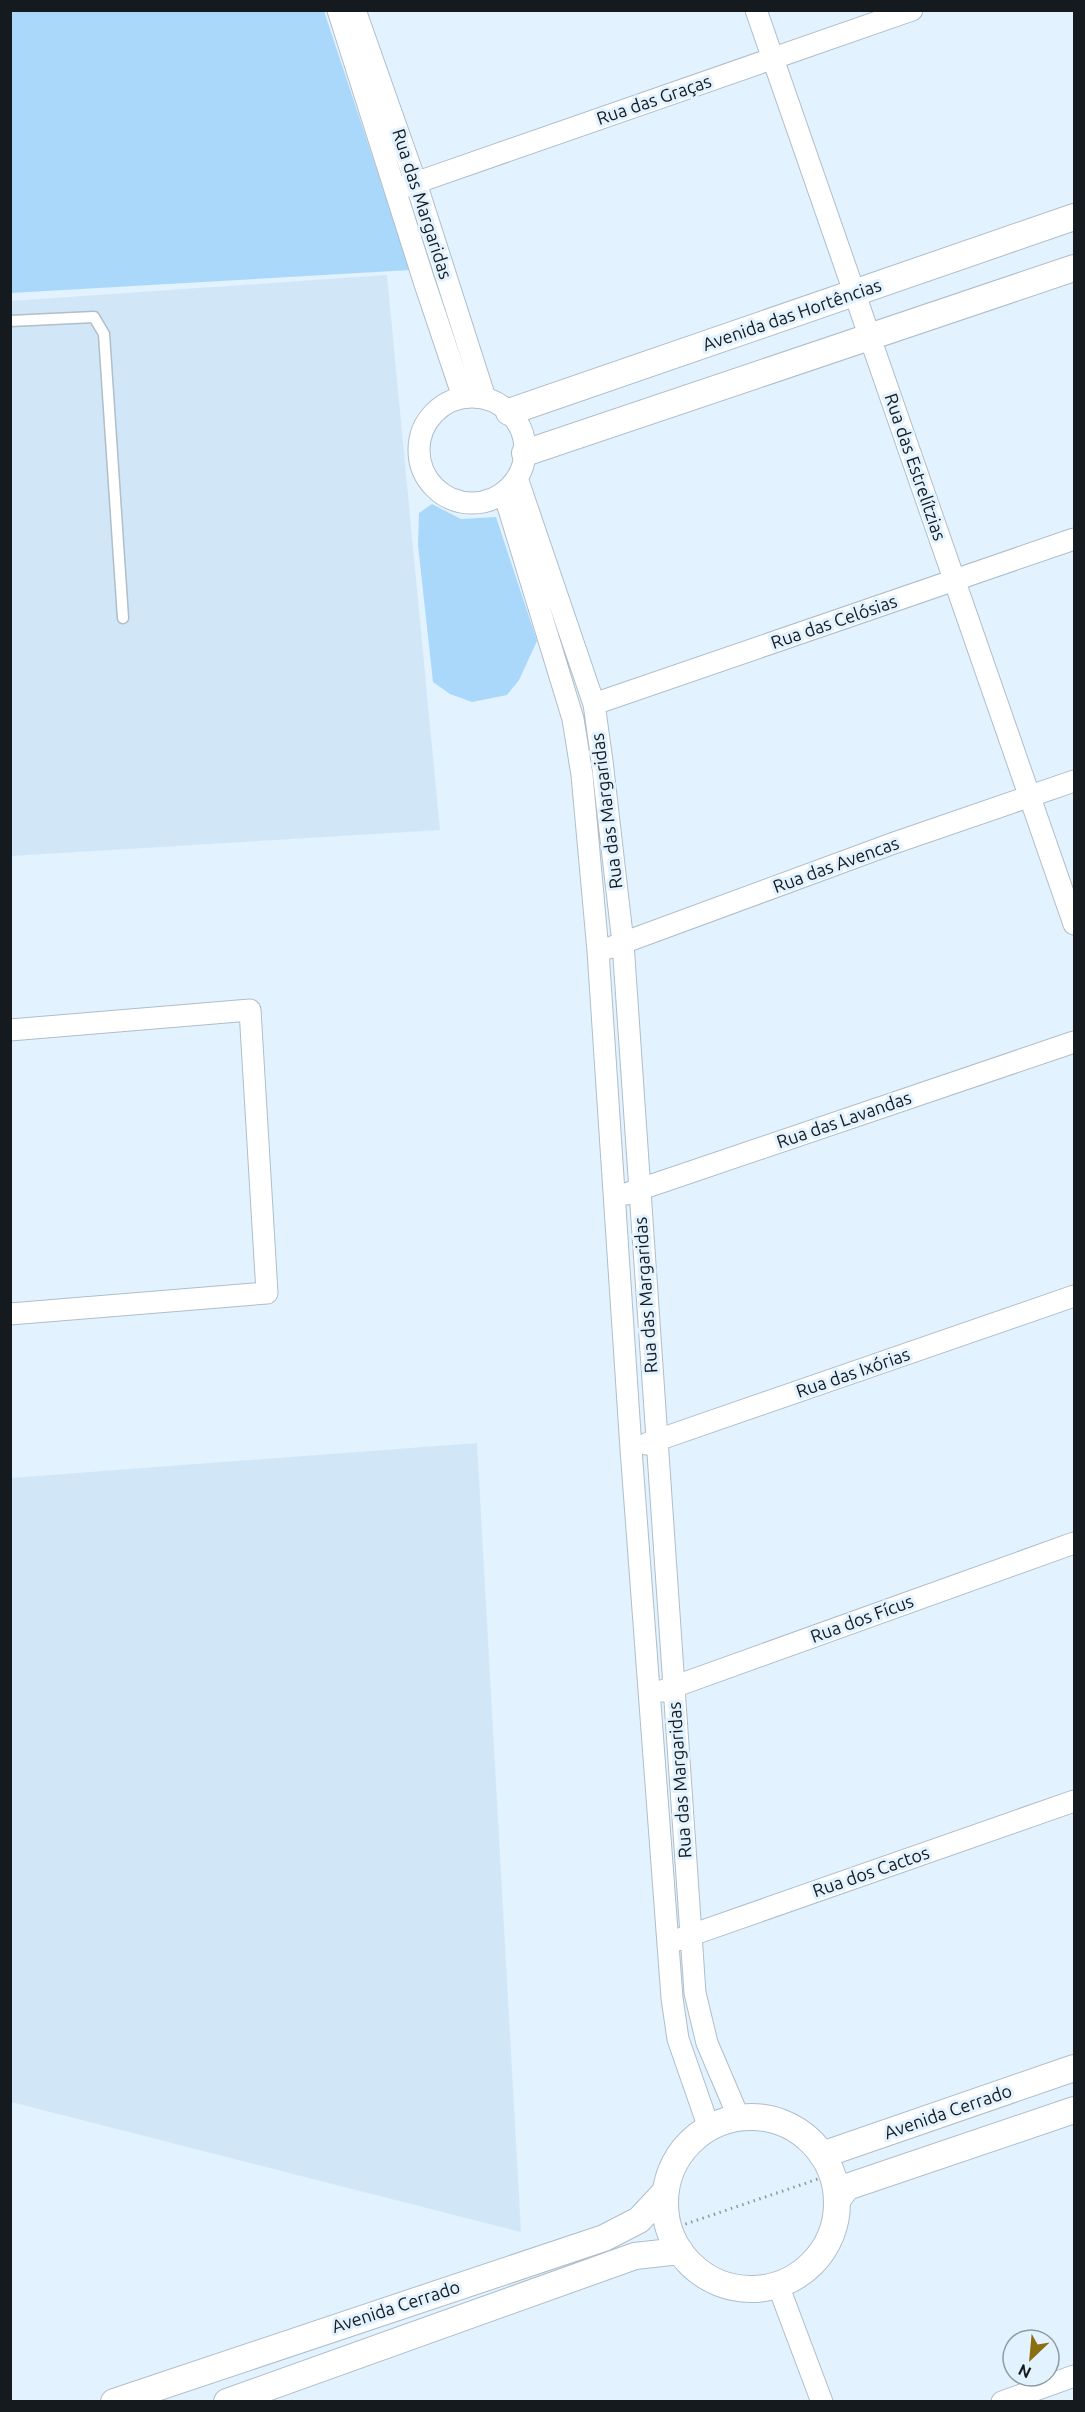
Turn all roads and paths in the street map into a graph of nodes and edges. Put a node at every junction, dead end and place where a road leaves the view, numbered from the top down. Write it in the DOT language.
graph roads {
  1 [pos="338,10"];
  2 [pos="355,10"];
  3 [pos="756,10"];
  4 [pos="912,10"];
  5 [pos="773,59"];
  6 [pos="416,183"];
  7 [pos="395,190"];
  8 [pos="1074,217"];
  9 [pos="1074,268"];
  10 [pos="855,294"];
  11 [pos="10,321"];
  12 [pos="870,337"];
  13 [pos="463,398"];
  14 [pos="485,398"];
  15 [pos="509,412"];
  16 [pos="525,453"];
  17 [pos="510,485"];
  18 [pos="1074,539"];
  19 [pos="955,580"];
  20 [pos="123,618"];
  21 [pos="594,704"];
  22 [pos="1074,781"];
  23 [pos="1030,796"];
  24 [pos="1074,924"];
  25 [pos="623,944"];
  26 [pos="598,951"];
  27 [pos="10,1030"];
  28 [pos="1074,1042"];
  29 [pos="639,1190"];
  30 [pos="614,1198"];
  31 [pos="1074,1296"];
  32 [pos="10,1314"];
  33 [pos="656,1441"];
  34 [pos="631,1449"];
  35 [pos="1074,1543"];
  36 [pos="673,1687"];
  37 [pos="650,1695"];
  38 [pos="1074,1801"];
  39 [pos="691,1936"];
  40 [pos="668,1943"];
  41 [pos="1074,2068"];
  42 [pos="1074,2110"];
  43 [pos="739,2118"];
  44 [pos="709,2128"];
  45 [pos="822,2155"];
  46 [pos="666,2191"];
  47 [pos="837,2200"];
  48 [pos="680,2252"];
  49 [pos="778,2285"];
  50 [pos="1074,2376"];
  51 [pos="114,2402"];
  52 [pos="228,2402"];
  53 [pos="822,2402"];
  54 [pos="1002,2402"];
  1 -- 7 [label="street, Rua das Margaridas"];
  2 -- 6 [label="street, Rua das Margaridas"];
  3 -- 5 [label="street, Rua das Estrelítzias"];
  4 -- 5 [label="street, Rua das Graças"];
  5 -- 6 [label="street, Rua das Graças"];
  5 -- 10 [label="street, Rua das Estrelítzias"];
  6 -- 7 [label="street, Rua das Graças"];
  6 -- 14 [label="street, Rua das Margaridas"];
  7 -- 13 [label="street, Rua das Margaridas"];
  8 -- 10 [label="street, Avenida das Hortências"];
  9 -- 12 [label="street"];
  10 -- 12 [label="street, Rua das Estrelítzias"];
  10 -- 15 [label="street, Avenida das Hortências"];
  11 -- 20 [label="lane"];
  12 -- 16 [label="street"];
  12 -- 19 [label="street, Rua das Estrelítzias"];
  13 -- 14 [label="street"];
  13 -- 17 [label="street"];
  14 -- 15 [label="street"];
  15 -- 16 [label="street"];
  16 -- 17 [label="street"];
  17 -- 21 [label="street, Rua das Margaridas"];
  17 -- 26 [label="street, Rua das Margaridas"];
  18 -- 19 [label="street, Rua das Celósias"];
  19 -- 21 [label="street, Rua das Celósias"];
  19 -- 23 [label="street, Rua das Estrelítzias"];
  21 -- 25 [label="street, Rua das Margaridas"];
  22 -- 23 [label="street, Rua das Avencas"];
  23 -- 24 [label="street, Rua das Estrelítzias"];
  23 -- 25 [label="street, Rua das Avencas"];
  25 -- 26 [label="street, Rua das Avencas"];
  25 -- 29 [label="street, Rua das Margaridas"];
  26 -- 30 [label="street, Rua das Margaridas"];
  27 -- 32 [label="street"];
  28 -- 29 [label="street, Rua das Lavandas"];
  29 -- 30 [label="street, Rua das Lavandas"];
  29 -- 33 [label="street, Rua das Margaridas"];
  30 -- 34 [label="street, Rua das Margaridas"];
  31 -- 33 [label="street, Rua das Ixórias"];
  33 -- 34 [label="street, Rua das Ixórias"];
  33 -- 36 [label="street, Rua das Margaridas"];
  34 -- 37 [label="street, Rua das Margaridas"];
  35 -- 36 [label="street, Rua dos Fícus"];
  36 -- 37 [label="street, Rua dos Fícus"];
  36 -- 39 [label="street, Rua das Margaridas"];
  37 -- 40 [label="street, Rua das Margaridas"];
  38 -- 39 [label="street, Rua dos Cactos"];
  39 -- 40 [label="street, Rua dos Cactos"];
  39 -- 43 [label="street, Rua das Margaridas"];
  40 -- 44 [label="street, Rua das Margaridas"];
  41 -- 45 [label="street, Avenida Cerrado"];
  42 -- 47 [label="street"];
  43 -- 44 [label="street"];
  43 -- 45 [label="street"];
  44 -- 46 [label="street"];
  45 -- 47 [label="street"];
  46 -- 48 [label="street"];
  46 -- 51 [label="street, Avenida Cerrado"];
  47 -- 49 [label="street"];
  48 -- 49 [label="street"];
  48 -- 52 [label="street, Avenida Cerrado"];
  49 -- 53 [label="street"];
  50 -- 54 [label="street"];
}
